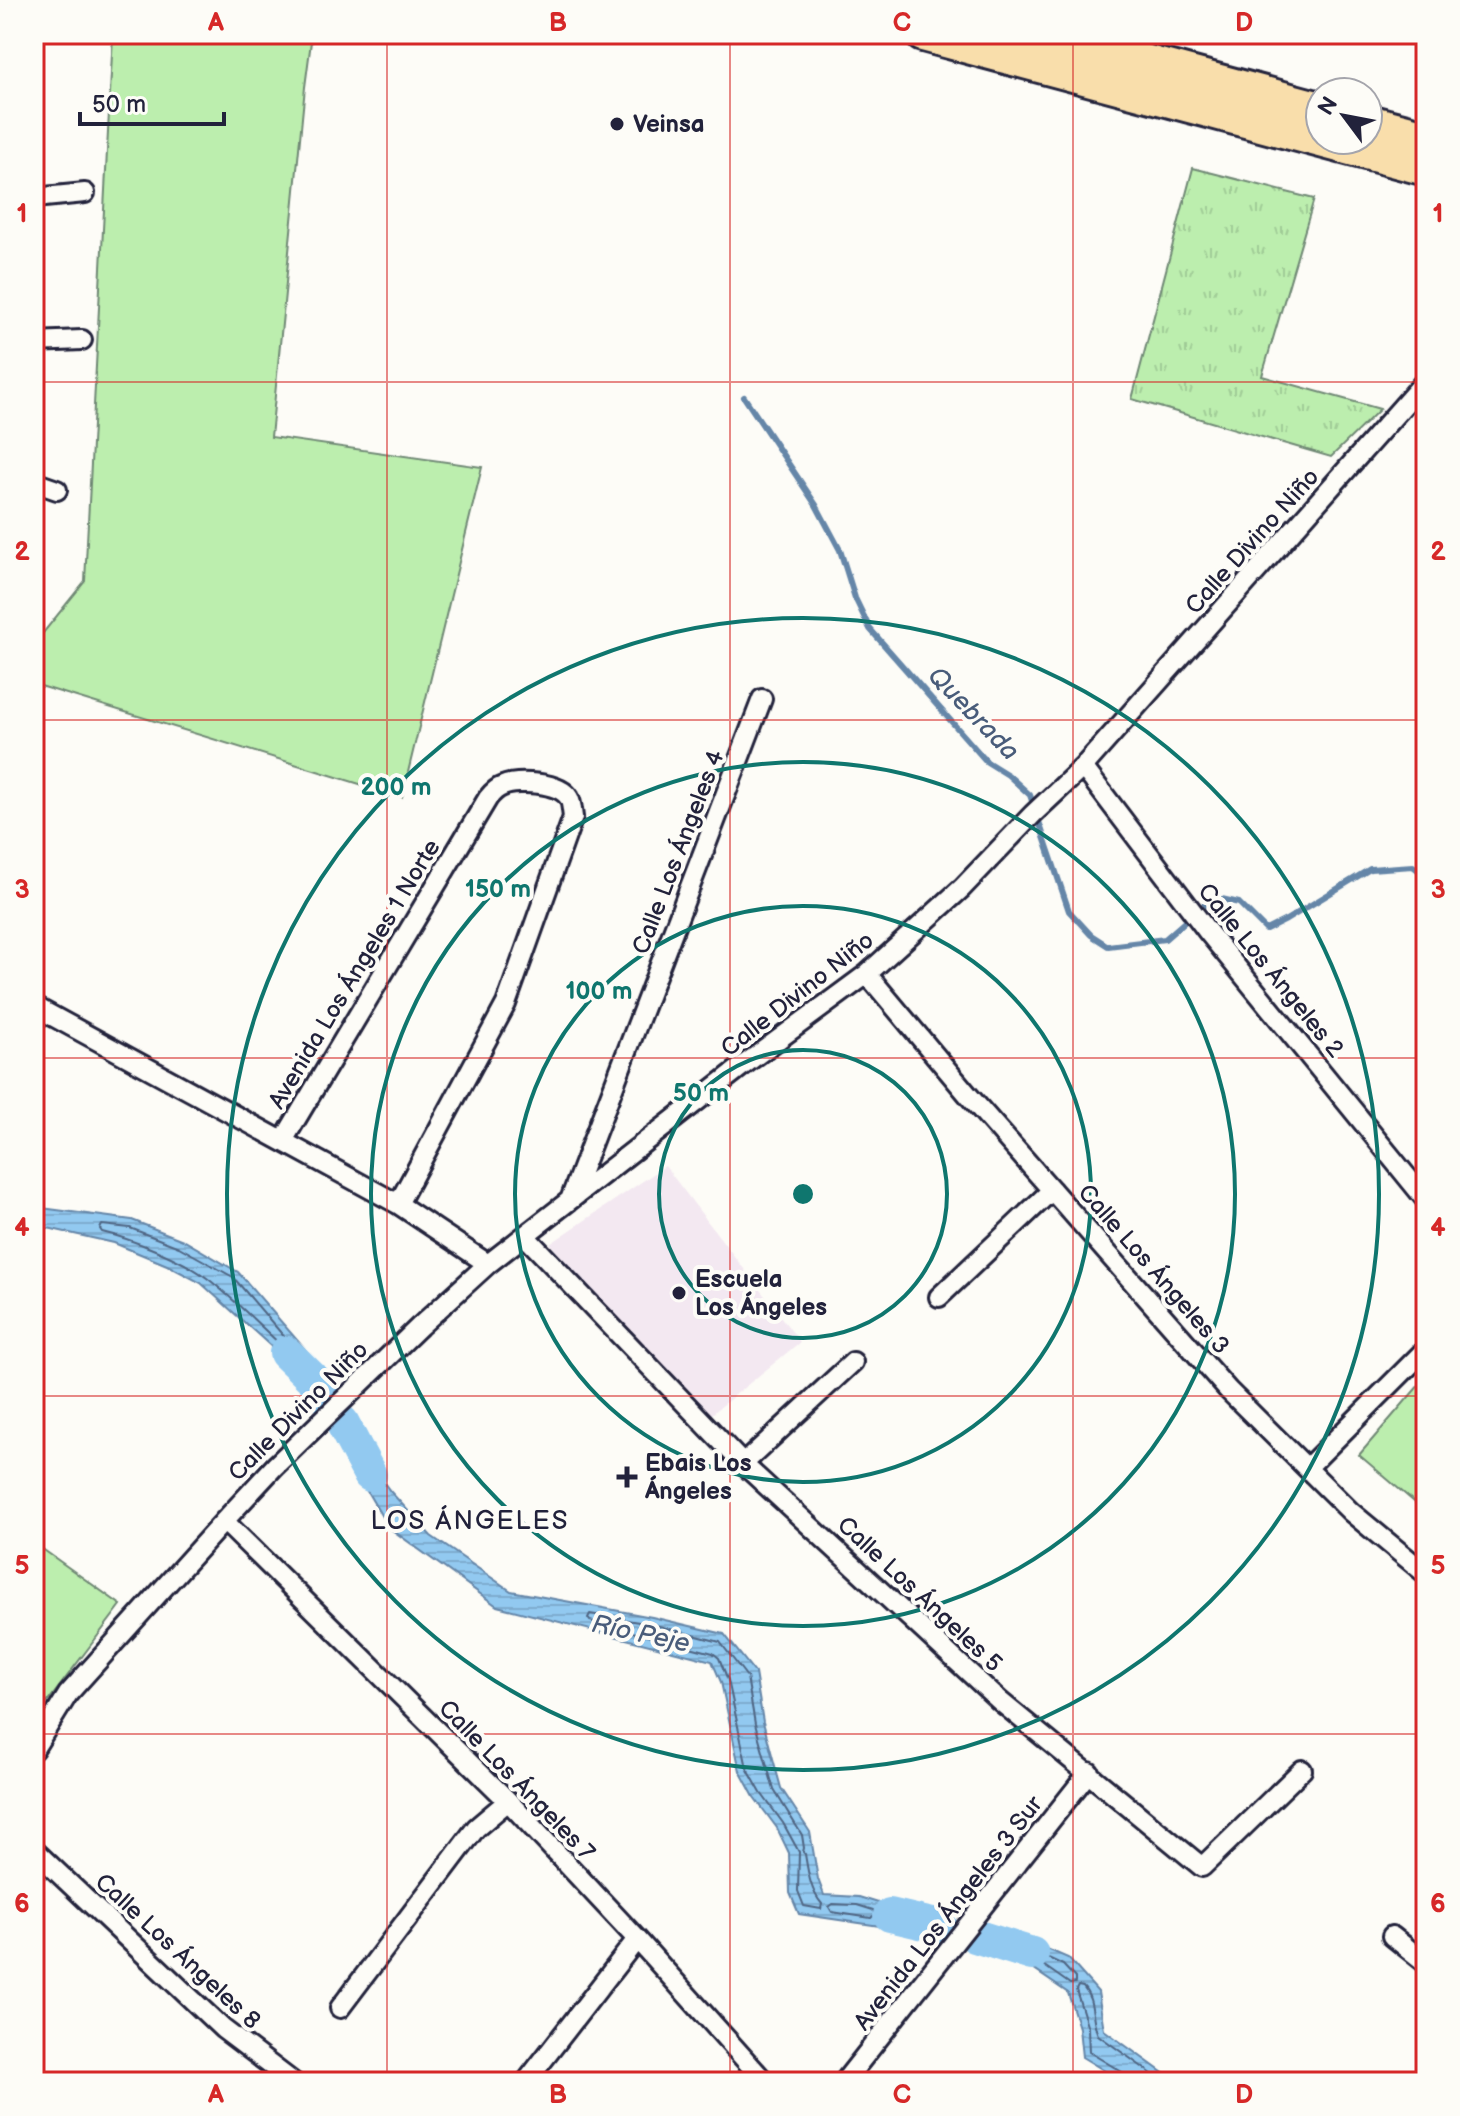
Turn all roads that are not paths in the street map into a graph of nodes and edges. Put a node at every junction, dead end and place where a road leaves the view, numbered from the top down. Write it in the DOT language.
graph roads {
  1 [pos="923,34"];
  2 [pos="1031,43"];
  3 [pos="1304,105"];
  4 [pos="1384,130"];
  5 [pos="1423,149"];
  6 [pos="85,193"];
  7 [pos="34,198"];
  8 [pos="82,340"];
  9 [pos="34,342"];
  10 [pos="1426,380"];
  11 [pos="34,482"];
  12 [pos="57,490"];
  13 [pos="762,699"];
  14 [pos="1083,767"];
  15 [pos="867,974"];
  16 [pos="34,1006"];
  17 [pos="283,1141"];
  18 [pos="1052,1190"];
  19 [pos="570,1200"];
  20 [pos="1426,1200"];
  21 [pos="398,1204"];
  22 [pos="525,1236"];
  23 [pos="488,1264"];
  24 [pos="939,1297"];
  25 [pos="1426,1349"];
  26 [pos="853,1362"];
  27 [pos="743,1464"];
  28 [pos="1307,1468"];
  29 [pos="224,1521"];
  30 [pos="1426,1574"];
  31 [pos="34,1749"];
  32 [pos="1302,1770"];
  33 [pos="1089,1772"];
  34 [pos="508,1801"];
  35 [pos="34,1850"];
  36 [pos="1392,1936"];
  37 [pos="637,1939"];
  38 [pos="1426,1963"];
  39 [pos="340,2008"];
  40 [pos="293,2082"];
  41 [pos="526,2082"];
  42 [pos="765,2082"];
  43 [pos="844,2082"];
  1 -- 2 [label="highway"];
  2 -- 3 [label="highway"];
  2 -- 5 [label="highway"];
  4 -- 5 [label="highway"];
  6 -- 7 [label="street"];
  8 -- 9 [label="street"];
  10 -- 14 [label="street, Calle Divino Niño"];
  11 -- 12 [label="street"];
  13 -- 19 [label="street, Calle Los Ángeles 4"];
  14 -- 15 [label="street, Calle Divino Niño"];
  14 -- 20 [label="street, Calle Los Ángeles 2"];
  15 -- 18 [label="street, Calle Los Ángeles 3"];
  15 -- 19 [label="street, Calle Divino Niño"];
  16 -- 17 [label="street"];
  17 -- 21 [label="street"];
  17 -- 21 [label="street, Avenida Los Ángeles 1 Norte"];
  18 -- 24 [label="street"];
  18 -- 28 [label="street, Calle Los Ángeles 3"];
  19 -- 22 [label="street, Calle Divino Niño"];
  21 -- 23 [label="street"];
  22 -- 23 [label="street, Calle Divino Niño"];
  22 -- 27 [label="street, Calle Los Ángeles 5"];
  23 -- 29 [label="street, Calle Divino Niño"];
  25 -- 28 [label="street"];
  26 -- 27 [label="street"];
  27 -- 33 [label="street, Calle Los Ángeles 5"];
  28 -- 30 [label="street, Calle Los Ángeles 3"];
  29 -- 31 [label="street, Calle Divino Niño"];
  29 -- 34 [label="street, Calle Los Ángeles 7"];
  32 -- 33 [label="street, Calle Los Ángeles 5"];
  33 -- 43 [label="street, Avenida Los Ángeles 3 Sur"];
  34 -- 37 [label="street, Calle Los Ángeles 7"];
  34 -- 39 [label="street"];
  35 -- 40 [label="street, Calle Los Ángeles 8"];
  36 -- 38 [label="street"];
  37 -- 41 [label="street"];
  37 -- 42 [label="street, Calle Los Ángeles 7"];
}
